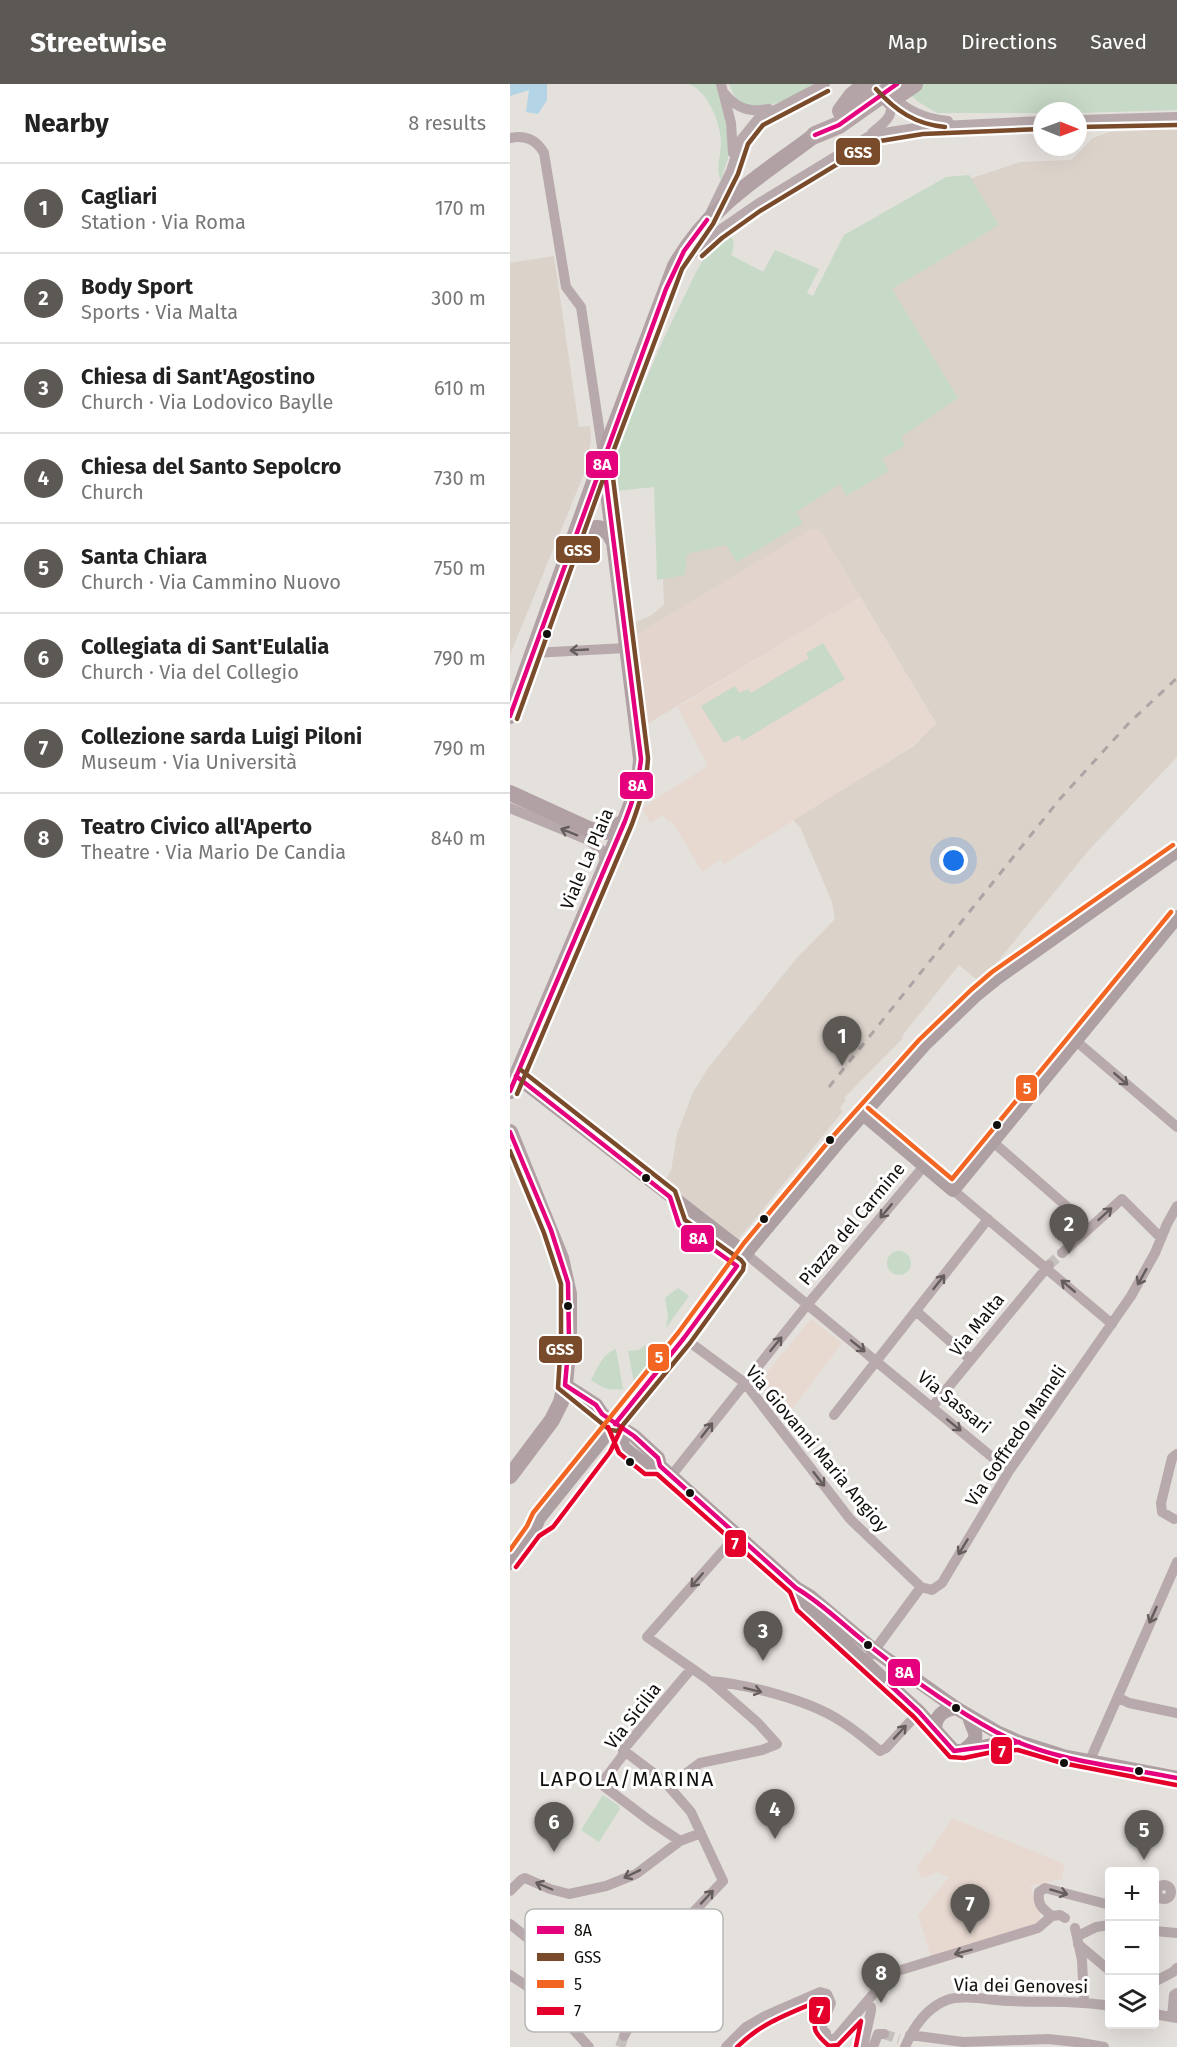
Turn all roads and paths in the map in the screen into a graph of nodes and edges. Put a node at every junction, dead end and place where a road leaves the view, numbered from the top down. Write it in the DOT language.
graph roads {
  1 [pos="825,84"];
  2 [pos="867,84"];
  3 [pos="882,84"];
  4 [pos="914,84"];
  5 [pos="888,87"];
  6 [pos="722,88"];
  7 [pos="779,107"];
  8 [pos="1177,117"];
  9 [pos="840,118"];
  10 [pos="1087,120"];
  11 [pos="1033,121"];
  12 [pos="978,123"];
  13 [pos="815,135"];
  14 [pos="871,135"];
  15 [pos="510,138"];
  16 [pos="731,171"];
  17 [pos="707,220"];
  18 [pos="675,266"];
  19 [pos="603,457"];
  20 [pos="587,504"];
  21 [pos="610,507"];
  22 [pos="615,544"];
  23 [pos="570,547"];
  24 [pos="626,648"];
  25 [pos="533,653"];
  26 [pos="510,716"];
  27 [pos="510,793"];
  28 [pos="510,808"];
  29 [pos="624,822"];
  30 [pos="1177,851"];
  31 [pos="604,870"];
  32 [pos="1177,916"];
  33 [pos="1076,1041"];
  34 [pos="512,1078"];
  35 [pos="863,1114"];
  36 [pos="1177,1127"];
  37 [pos="510,1132"];
  38 [pos="993,1142"];
  39 [pos="924,1167"];
  40 [pos="953,1190"];
  41 [pos="1177,1206"];
  42 [pos="1072,1211"];
  43 [pos="988,1219"];
  44 [pos="1161,1238"];
  45 [pos="1062,1253"];
  46 [pos="746,1254"];
  47 [pos="1047,1266"];
  48 [pos="807,1305"];
  49 [pos="916,1311"];
  50 [pos="1112,1324"];
  51 [pos="684,1338"];
  52 [pos="970,1359"];
  53 [pos="876,1361"];
  54 [pos="745,1383"];
  55 [pos="566,1385"];
  56 [pos="932,1407"];
  57 [pos="834,1415"];
  58 [pos="615,1424"];
  59 [pos="1174,1456"];
  60 [pos="1009,1471"];
  61 [pos="510,1476"];
  62 [pos="671,1476"];
  63 [pos="1174,1519"];
  64 [pos="736,1536"];
  65 [pos="1177,1562"];
  66 [pos="510,1563"];
  67 [pos="921,1587"];
  68 [pos="796,1588"];
  69 [pos="874,1650"];
  70 [pos="866,1662"];
  71 [pos="691,1669"];
  72 [pos="710,1681"];
  73 [pos="1119,1698"];
  74 [pos="956,1708"];
  75 [pos="919,1712"];
  76 [pos="1177,1713"];
  77 [pos="969,1717"];
  78 [pos="935,1731"];
  79 [pos="1020,1742"];
  80 [pos="623,1749"];
  81 [pos="963,1751"];
  82 [pos="1090,1760"];
  83 [pos="1177,1778"];
  84 [pos="669,1786"];
  85 [pos="701,1833"];
  86 [pos="680,1841"];
  87 [pos="510,1891"];
  88 [pos="1171,1893"];
  89 [pos="1105,1904"];
  90 [pos="1159,1904"];
  91 [pos="696,1909"];
  92 [pos="1052,1916"];
  93 [pos="1065,1918"];
  94 [pos="510,1924"];
  95 [pos="1105,1926"];
  96 [pos="1159,1931"];
  97 [pos="1177,1933"];
  98 [pos="525,1936"];
  99 [pos="1086,1957"];
  100 [pos="1105,1968"];
  101 [pos="1176,1971"];
  102 [pos="510,1975"];
  103 [pos="1159,1980"];
  104 [pos="525,1985"];
  105 [pos="1177,1993"];
  106 [pos="1084,2001"];
  107 [pos="865,2004"];
  108 [pos="1105,2005"];
  109 [pos="1159,2015"];
  110 [pos="1175,2017"];
  111 [pos="576,2032"];
  112 [pos="626,2032"];
  113 [pos="884,2034"];
  114 [pos="624,2036"];
  115 [pos="905,2041"];
  116 [pos="1074,2044"];
  117 [pos="589,2047"];
  118 [pos="726,2047"];
  119 [pos="863,2047"];
  120 [pos="873,2047"];
  121 [pos="1104,2047"];
  1 -- 7 [label="street"];
  2 -- 9 [label="highway"];
  3 -- 5 [label="street"];
  4 -- 9 [label="highway"];
  5 -- 9 [label="highway"];
  5 -- 12 [label="street"];
  5 -- 14 [label="street"];
  6 -- 7 [label="street"];
  6 -- 16 [label="street"];
  7 -- 16 [label="street"];
  8 -- 10 [label="street"];
  9 -- 13 [label="highway"];
  11 -- 12 [label="street"];
  12 -- 14 [label="street"];
  13 -- 17 [label="main road"];
  14 -- 18 [label="street"];
  15 -- 19 [label="street"];
  16 -- 17 [label="street"];
  17 -- 18 [label="main road"];
  18 -- 19 [label="main road"];
  19 -- 20 [label="main road"];
  19 -- 21 [label="main road, Viale La Plaia"];
  20 -- 21 [label="main road"];
  20 -- 23 [label="main road"];
  21 -- 22 [label="main road, Viale La Plaia"];
  22 -- 23 [label="main road"];
  22 -- 24 [label="main road, Viale La Plaia"];
  23 -- 25 [label="main road"];
  24 -- 25 [label="street, one-way"];
  24 -- 29 [label="main road, Viale La Plaia"];
  25 -- 26 [label="main road"];
  27 -- 29 [label="main road"];
  31 -- 28 [label="street, one-way"];
  29 -- 31 [label="main road, Viale La Plaia"];
  30 -- 35 [label="main road"];
  31 -- 34 [label="main road, Viale La Plaia"];
  32 -- 33 [label="main road"];
  33 -- 36 [label="street, one-way"];
  33 -- 38 [label="main road"];
  34 -- 46 [label="main road, Via Sassari"];
  35 -- 39 [label="main road"];
  35 -- 46 [label="main road"];
  37 -- 55 [label="main road"];
  38 -- 40 [label="main road"];
  38 -- 42 [label="street"];
  39 -- 40 [label="main road, Piazza del Carmine"];
  39 -- 48 [label="street, Piazza del Carmine, one-way"];
  40 -- 43 [label="street"];
  41 -- 44 [label="street, Via Goffredo Mameli"];
  43 -- 47 [label="street"];
  49 -- 43 [label="street, one-way"];
  45 -- 44 [label="street, one-way"];
  44 -- 50 [label="street, Via Goffredo Mameli, one-way"];
  46 -- 48 [label="street, Via Sassari"];
  46 -- 51 [label="main road"];
  50 -- 47 [label="street, one-way"];
  47 -- 52 [label="street, Via Malta"];
  48 -- 53 [label="street, Via Sassari, one-way"];
  54 -- 48 [label="street, Piazza del Carmine, one-way"];
  49 -- 52 [label="street"];
  49 -- 53 [label="street"];
  50 -- 60 [label="street, Via Goffredo Mameli"];
  51 -- 54 [label="street, Via Giovanni Maria Angioy"];
  51 -- 58 [label="main road"];
  52 -- 56 [label="street, Via Malta"];
  53 -- 56 [label="street, Via Sassari"];
  53 -- 57 [label="street"];
  62 -- 54 [label="street, Piazza del Carmine, one-way"];
  54 -- 67 [label="street, Via Giovanni Maria Angioy, one-way"];
  55 -- 58 [label="main road"];
  55 -- 61 [label="main road"];
  56 -- 60 [label="street, Via Sassari, one-way"];
  58 -- 62 [label="main road"];
  58 -- 66 [label="main road"];
  59 -- 63 [label="street"];
  60 -- 67 [label="street, Via Goffredo Mameli, one-way"];
  62 -- 64 [label="main road"];
  64 -- 68 [label="main road"];
  64 -- 71 [label="street, one-way"];
  65 -- 73 [label="street, one-way"];
  67 -- 69 [label="street"];
  68 -- 69 [label="main road"];
  68 -- 70 [label="main road"];
  69 -- 70 [label="street"];
  69 -- 74 [label="main road"];
  70 -- 75 [label="main road"];
  71 -- 72 [label="street"];
  71 -- 80 [label="street, Via Sicilia"];
  72 -- 75 [label="street, one-way"];
  72 -- 84 [label="street"];
  73 -- 76 [label="street"];
  73 -- 82 [label="street"];
  74 -- 77 [label="main road"];
  74 -- 78 [label="main road"];
  75 -- 78 [label="main road"];
  77 -- 79 [label="main road"];
  77 -- 81 [label="main road"];
  78 -- 81 [label="main road"];
  79 -- 81 [label="main road"];
  79 -- 82 [label="main road"];
  80 -- 84 [label="street"];
  80 -- 86 [label="street, Via Sicilia"];
  82 -- 83 [label="main road"];
  84 -- 85 [label="street"];
  85 -- 86 [label="street"];
  91 -- 85 [label="street, one-way"];
  86 -- 87 [label="street, one-way"];
  88 -- 90 [label="street"];
  92 -- 89 [label="street, one-way"];
  92 -- 93 [label="street"];
  92 -- 107 [label="street, one-way"];
  94 -- 98 [label="street"];
  95 -- 99 [label="street"];
  96 -- 97 [label="street"];
  99 -- 100 [label="street"];
  99 -- 106 [label="street"];
  101 -- 103 [label="street"];
  102 -- 104 [label="street"];
  105 -- 110 [label="street"];
  106 -- 108 [label="street, Via dei Genovesi"];
  106 -- 115 [label="street, Via dei Genovesi"];
  107 -- 118 [label="street"];
  107 -- 119 [label="street"];
  109 -- 110 [label="street"];
  111 -- 117 [label="street"];
  114 -- 112 [label="street, one-way"];
  113 -- 120 [label="street"];
  115 -- 116 [label="street"];
  116 -- 121 [label="street"];
}
